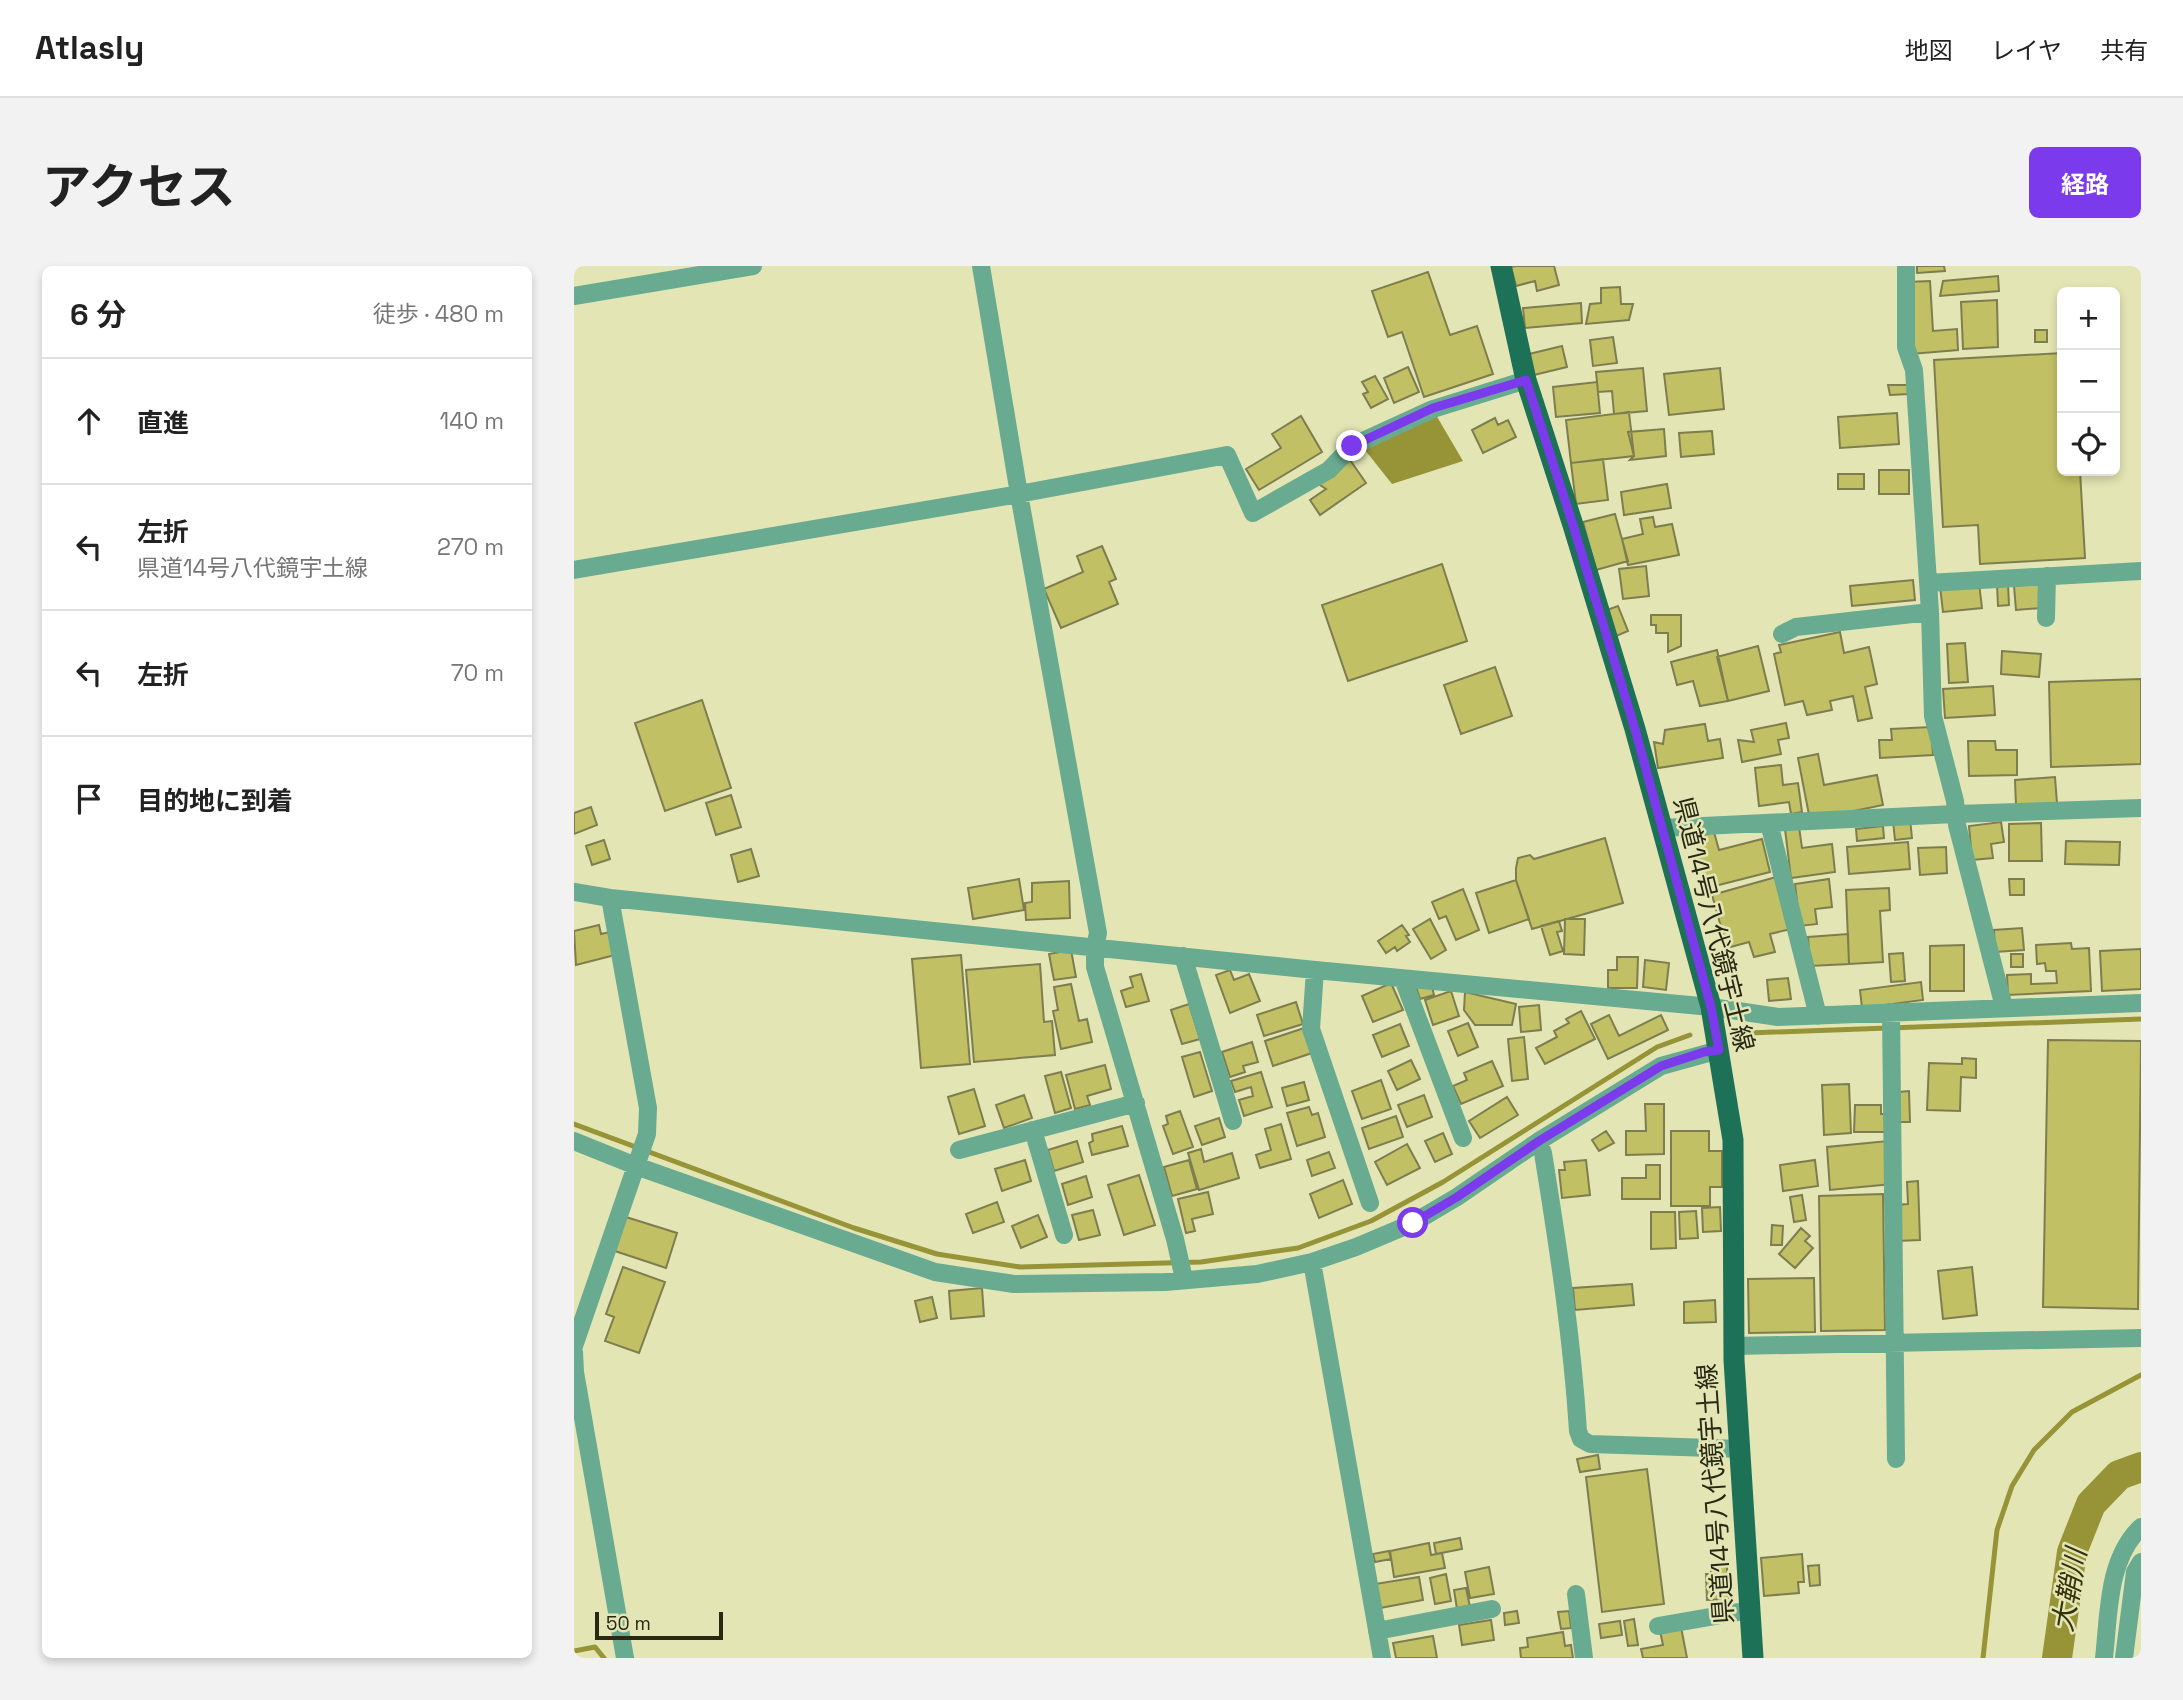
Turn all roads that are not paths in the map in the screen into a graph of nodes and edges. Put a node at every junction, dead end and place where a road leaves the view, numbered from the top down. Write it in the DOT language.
graph roads {
  1 [pos="753,266"];
  2 [pos="981,266"];
  3 [pos="1501,266"];
  4 [pos="1906,266"];
  5 [pos="574,296"];
  6 [pos="1526,380"];
  7 [pos="1018,494"];
  8 [pos="574,570"];
  9 [pos="2141,571"];
  10 [pos="2047,576"];
  11 [pos="1928,583"];
  12 [pos="1930,612"];
  13 [pos="2046,618"];
  14 [pos="1783,634"];
  15 [pos="2141,808"];
  16 [pos="1955,814"];
  17 [pos="1769,823"];
  18 [pos="1662,828"];
  19 [pos="574,891"];
  20 [pos="610,898"];
  21 [pos="1095,948"];
  22 [pos="1183,956"];
  23 [pos="1315,970"];
  24 [pos="1404,979"];
  25 [pos="2141,1003"];
  26 [pos="1711,1007"];
  27 [pos="2004,1007"];
  28 [pos="1891,1015"];
  29 [pos="1818,1016"];
  30 [pos="1719,1050"];
  31 [pos="1136,1103"];
  32 [pos="1233,1121"];
  33 [pos="1033,1130"];
  34 [pos="1463,1138"];
  35 [pos="574,1141"];
  36 [pos="1539,1141"];
  37 [pos="958,1150"];
  38 [pos="637,1161"];
  39 [pos="1370,1203"];
  40 [pos="1064,1235"];
  41 [pos="1312,1262"];
  42 [pos="1183,1272"];
  43 [pos="2141,1338"];
  44 [pos="1894,1343"];
  45 [pos="574,1346"];
  46 [pos="1734,1346"];
  47 [pos="574,1352"];
  48 [pos="574,1372"];
  49 [pos="1741,1448"];
  50 [pos="1896,1459"];
  51 [pos="2141,1527"];
  52 [pos="2141,1562"];
  53 [pos="1576,1594"];
  54 [pos="1492,1609"];
  55 [pos="1750,1611"];
  56 [pos="1658,1626"];
  57 [pos="1377,1631"];
  58 [pos="625,1658"];
  59 [pos="1382,1658"];
  60 [pos="1584,1658"];
  61 [pos="1753,1658"];
  62 [pos="2104,1658"];
  63 [pos="2124,1658"];
  1 -- 5 [label="street"];
  2 -- 7 [label="street"];
  3 -- 6 [label="main road, 県道14号八代鏡宇土線"];
  4 -- 11 [label="street"];
  6 -- 7 [label="street"];
  6 -- 18 [label="main road, 県道14号八代鏡宇土線"];
  7 -- 8 [label="street"];
  7 -- 21 [label="street"];
  9 -- 10 [label="street"];
  10 -- 11 [label="street"];
  10 -- 13 [label="street"];
  11 -- 12 [label="street"];
  12 -- 14 [label="street"];
  12 -- 16 [label="street"];
  15 -- 16 [label="street"];
  16 -- 17 [label="street"];
  16 -- 27 [label="street"];
  17 -- 18 [label="street"];
  17 -- 29 [label="street"];
  18 -- 26 [label="main road, 県道14号八代鏡宇土線"];
  19 -- 20 [label="street"];
  20 -- 21 [label="street"];
  20 -- 38 [label="street"];
  21 -- 22 [label="street"];
  21 -- 31 [label="street"];
  22 -- 23 [label="street"];
  22 -- 32 [label="street"];
  23 -- 24 [label="street"];
  23 -- 39 [label="street"];
  24 -- 26 [label="street"];
  24 -- 34 [label="street"];
  25 -- 27 [label="street"];
  26 -- 29 [label="street"];
  26 -- 30 [label="main road, 県道14号八代鏡宇土線"];
  27 -- 28 [label="street"];
  28 -- 29 [label="street"];
  28 -- 44 [label="street"];
  30 -- 36 [label="street"];
  30 -- 46 [label="main road, 県道14号八代鏡宇土線"];
  31 -- 33 [label="street"];
  31 -- 42 [label="street"];
  33 -- 37 [label="street"];
  33 -- 40 [label="street"];
  35 -- 38 [label="street"];
  36 -- 41 [label="street"];
  36 -- 49 [label="street"];
  38 -- 42 [label="street"];
  38 -- 45 [label="street"];
  41 -- 42 [label="street"];
  41 -- 57 [label="street"];
  43 -- 44 [label="street"];
  44 -- 46 [label="street"];
  44 -- 50 [label="street"];
  46 -- 49 [label="main road, 県道14号八代鏡宇土線"];
  47 -- 48 [label="street"];
  48 -- 58 [label="street"];
  49 -- 55 [label="main road, 県道14号八代鏡宇土線"];
  51 -- 62 [label="street"];
  52 -- 63 [label="street"];
  53 -- 60 [label="street"];
  54 -- 57 [label="street"];
  55 -- 56 [label="street"];
  55 -- 61 [label="main road, 県道14号八代鏡宇土線"];
  57 -- 59 [label="street"];
}
